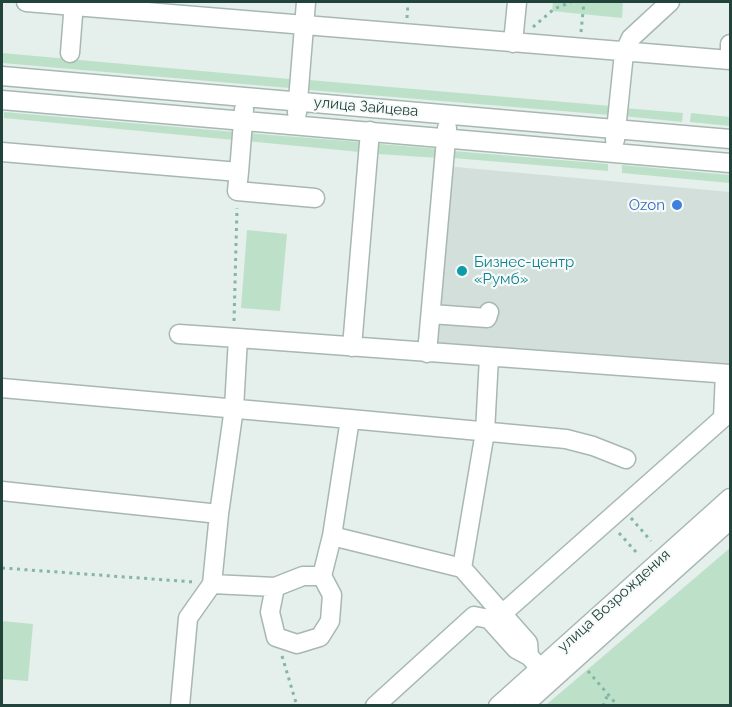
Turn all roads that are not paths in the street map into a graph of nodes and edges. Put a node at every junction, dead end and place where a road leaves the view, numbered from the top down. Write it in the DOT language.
graph roads {
  1 [pos="26,2"];
  2 [pos="306,2"];
  3 [pos="517,2"];
  4 [pos="670,2"];
  5 [pos="74,3"];
  6 [pos="304,25"];
  7 [pos="513,43"];
  8 [pos="730,44"];
  9 [pos="624,52"];
  10 [pos="70,53"];
  11 [pos="2,76"];
  12 [pos="245,96"];
  13 [pos="2,100"];
  14 [pos="297,101"];
  15 [pos="448,115"];
  16 [pos="243,120"];
  17 [pos="296,125"];
  18 [pos="616,128"];
  19 [pos="370,131"];
  20 [pos="446,139"];
  21 [pos="730,139"];
  22 [pos="2,152"];
  23 [pos="614,152"];
  24 [pos="730,163"];
  25 [pos="239,172"];
  26 [pos="315,198"];
  27 [pos="489,312"];
  28 [pos="431,314"];
  29 [pos="179,334"];
  30 [pos="238,338"];
  31 [pos="352,347"];
  32 [pos="428,353"];
  33 [pos="489,357"];
  34 [pos="728,374"];
  35 [pos="2,388"];
  36 [pos="234,408"];
  37 [pos="351,419"];
  38 [pos="485,432"];
  39 [pos="626,459"];
  40 [pos="2,491"];
  41 [pos="730,498"];
  42 [pos="219,514"];
  43 [pos="730,520"];
  44 [pos="332,536"];
  45 [pos="462,568"];
  46 [pos="322,576"];
  47 [pos="212,584"];
  48 [pos="275,587"];
  49 [pos="502,614"];
  50 [pos="540,668"];
  51 [pos="180,705"];
  52 [pos="375,705"];
  53 [pos="498,705"];
  54 [pos="523,705"];
  1 -- 5 [label="street"];
  2 -- 6 [label="street"];
  3 -- 7 [label="street"];
  4 -- 9 [label="street"];
  5 -- 6 [label="street"];
  5 -- 10 [label="street"];
  6 -- 7 [label="street"];
  6 -- 14 [label="street"];
  7 -- 9 [label="street"];
  8 -- 9 [label="street"];
  9 -- 18 [label="street"];
  11 -- 12 [label="street, улица Зайцева"];
  12 -- 14 [label="street, улица Зайцева"];
  12 -- 16 [label="street"];
  13 -- 16 [label="street, улица Зайцева"];
  14 -- 15 [label="street, улица Зайцева"];
  14 -- 17 [label="street"];
  15 -- 18 [label="street, улица Зайцева"];
  15 -- 20 [label="street"];
  16 -- 17 [label="street, улица Зайцева"];
  16 -- 25 [label="street"];
  17 -- 19 [label="street, улица Зайцева"];
  18 -- 21 [label="street, улица Зайцева"];
  18 -- 23 [label="street"];
  19 -- 20 [label="street, улица Зайцева"];
  19 -- 31 [label="street"];
  20 -- 23 [label="street, улица Зайцева"];
  20 -- 28 [label="street"];
  22 -- 25 [label="street"];
  23 -- 24 [label="street, улица Зайцева"];
  25 -- 26 [label="street"];
  27 -- 28 [label="street"];
  28 -- 32 [label="street"];
  29 -- 30 [label="street"];
  30 -- 31 [label="street"];
  30 -- 36 [label="street"];
  31 -- 32 [label="street"];
  32 -- 33 [label="street"];
  33 -- 34 [label="street"];
  33 -- 38 [label="street"];
  34 -- 49 [label="street"];
  35 -- 36 [label="street"];
  36 -- 37 [label="street"];
  36 -- 42 [label="street"];
  37 -- 38 [label="street"];
  37 -- 44 [label="street"];
  38 -- 39 [label="street"];
  38 -- 45 [label="street"];
  40 -- 42 [label="street"];
  41 -- 50 [label="street, улица Возрождения"];
  42 -- 47 [label="street"];
  43 -- 50 [label="street, улица Возрождения"];
  44 -- 45 [label="street"];
  44 -- 46 [label="street"];
  45 -- 49 [label="street"];
  46 -- 48 [label="street"];
  46 -- 48 [label="street"];
  47 -- 48 [label="street"];
  47 -- 51 [label="street"];
  49 -- 50 [label="street"];
  50 -- 52 [label="street"];
  50 -- 53 [label="street, улица Возрождения"];
  50 -- 54 [label="street, улица Возрождения"];
}
